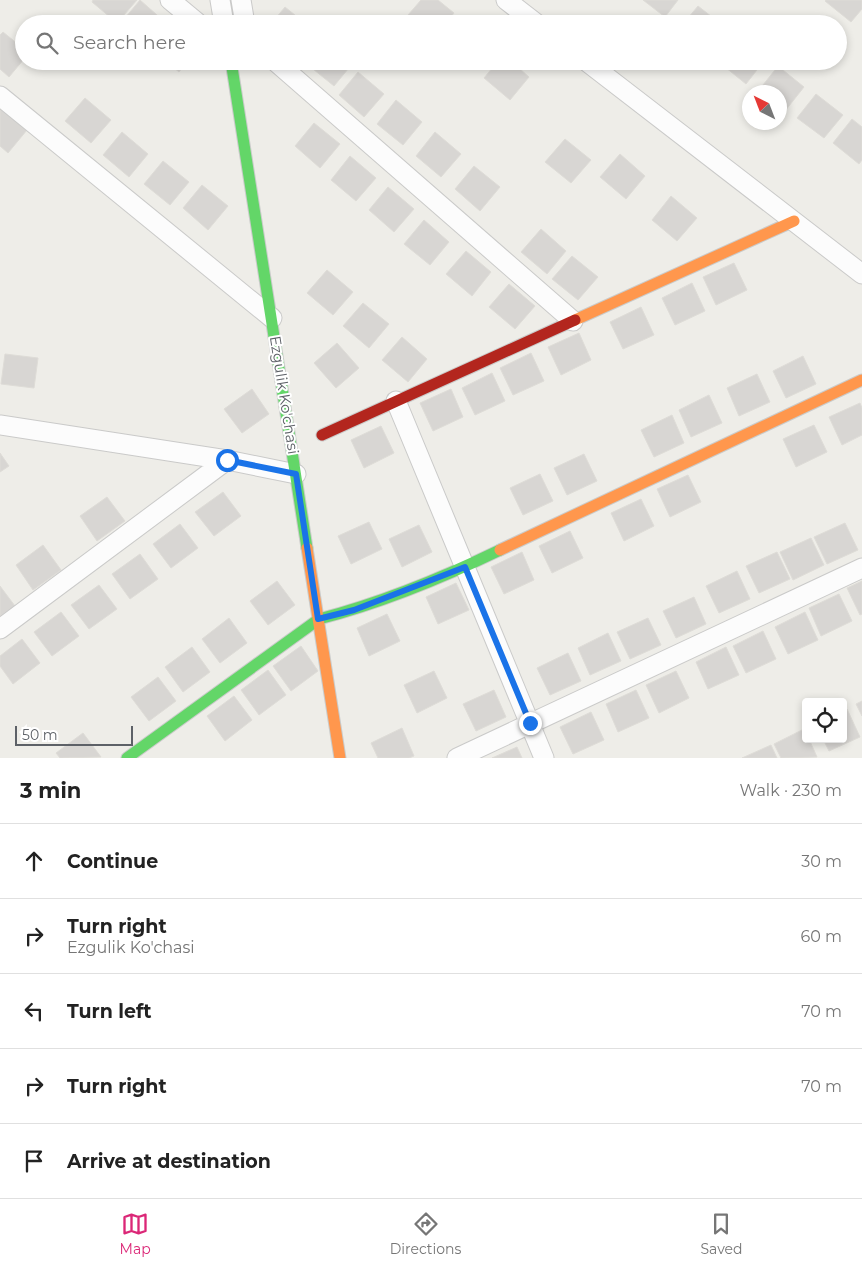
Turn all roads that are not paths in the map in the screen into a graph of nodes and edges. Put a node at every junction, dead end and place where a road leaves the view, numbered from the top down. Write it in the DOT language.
graph roads {
  1 [pos="170,0"];
  2 [pos="220,0"];
  3 [pos="241,0"];
  4 [pos="506,0"];
  5 [pos="189,15"];
  6 [pos="222,15"];
  7 [pos="244,15"];
  8 [pos="525,15"];
  9 [pos="232,70"];
  10 [pos="285,70"];
  11 [pos="598,70"];
  12 [pos="0,96"];
  13 [pos="794,221"];
  14 [pos="862,274"];
  15 [pos="272,318"];
  16 [pos="573,321"];
  17 [pos="862,380"];
  18 [pos="396,401"];
  19 [pos="0,425"];
  20 [pos="322,435"];
  21 [pos="227,460"];
  22 [pos="296,474"];
  23 [pos="465,567"];
  24 [pos="862,568"];
  25 [pos="318,619"];
  26 [pos="0,629"];
  27 [pos="530,723"];
  28 [pos="127,758"];
  29 [pos="340,758"];
  30 [pos="457,758"];
  31 [pos="544,758"];
  1 -- 5 [label="street"];
  2 -- 6 [label="street"];
  3 -- 7 [label="street"];
  4 -- 8 [label="street"];
  9 -- 15 [label="street, Ezgulik Ko'chasi"];
  10 -- 16 [label="street"];
  11 -- 13 [label="street"];
  12 -- 15 [label="street"];
  13 -- 14 [label="street"];
  13 -- 16 [label="street"];
  15 -- 22 [label="street, Ezgulik Ko'chasi"];
  16 -- 18 [label="street"];
  17 -- 23 [label="street"];
  18 -- 20 [label="street"];
  18 -- 23 [label="street"];
  19 -- 21 [label="street"];
  21 -- 22 [label="street"];
  21 -- 26 [label="street"];
  22 -- 25 [label="street, Ezgulik Ko'chasi"];
  23 -- 25 [label="street"];
  23 -- 27 [label="street"];
  24 -- 27 [label="street"];
  25 -- 28 [label="street"];
  25 -- 29 [label="street, Ezgulik Ko'chasi"];
  27 -- 30 [label="street"];
  27 -- 31 [label="street"];
}
